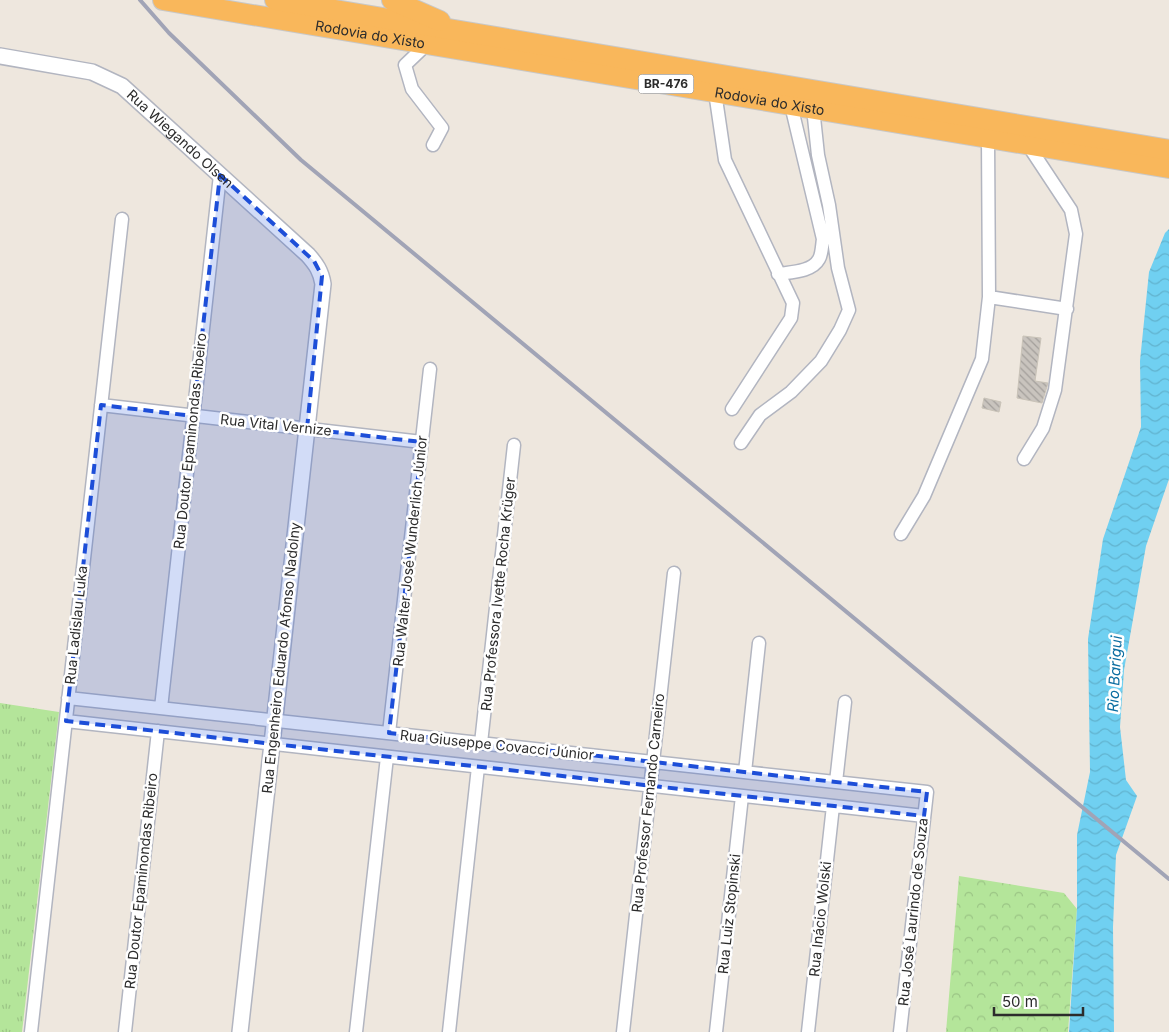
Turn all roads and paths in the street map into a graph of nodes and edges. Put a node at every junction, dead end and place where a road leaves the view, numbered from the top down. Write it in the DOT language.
graph roads {
  1 [pos="163,0"];
  2 [pos="275,0"];
  3 [pos="392,0"];
  4 [pos="464,32"];
  5 [pos="427,44"];
  6 [pos="0,56"];
  7 [pos="715,92"];
  8 [pos="791,105"];
  9 [pos="812,108"];
  10 [pos="988,138"];
  11 [pos="1028,144"];
  12 [pos="433,145"];
  13 [pos="1169,150"];
  14 [pos="1169,168"];
  15 [pos="220,175"];
  16 [pos="122,219"];
  17 [pos="778,274"];
  18 [pos="323,284"];
  19 [pos="989,297"];
  20 [pos="1067,309"];
  21 [pos="430,369"];
  22 [pos="101,405"];
  23 [pos="732,409"];
  24 [pos="193,416"];
  25 [pos="307,429"];
  26 [pos="422,442"];
  27 [pos="741,443"];
  28 [pos="514,445"];
  29 [pos="1024,459"];
  30 [pos="901,534"];
  31 [pos="674,573"];
  32 [pos="759,643"];
  33 [pos="68,698"];
  34 [pos="845,702"];
  35 [pos="161,708"];
  36 [pos="274,720"];
  37 [pos="66,721"];
  38 [pos="158,731"];
  39 [pos="390,733"];
  40 [pos="481,743"];
  41 [pos="272,744"];
  42 [pos="387,756"];
  43 [pos="653,762"];
  44 [pos="478,767"];
  45 [pos="745,772"];
  46 [pos="836,782"];
  47 [pos="650,786"];
  48 [pos="927,792"];
  49 [pos="742,796"];
  50 [pos="833,806"];
  51 [pos="924,816"];
  52 [pos="31,1032"];
  53 [pos="125,1032"];
  54 [pos="240,1032"];
  55 [pos="356,1032"];
  56 [pos="449,1032"];
  57 [pos="622,1032"];
  58 [pos="716,1032"];
  59 [pos="808,1032"];
  60 [pos="900,1032"];
  1 -- 5 [label="highway, Rodovia do Xisto / BR-476"];
  2 -- 4 [label="highway, Rodovia do Xisto / BR-476"];
  3 -- 4 [label="highway"];
  4 -- 13 [label="highway, Rodovia do Xisto / BR-476"];
  5 -- 7 [label="highway, Rodovia do Xisto / BR-476"];
  5 -- 12 [label="street"];
  6 -- 15 [label="street, Rua Wiegando Olsen"];
  7 -- 8 [label="highway, Rodovia do Xisto / BR-476"];
  7 -- 17 [label="street"];
  8 -- 9 [label="highway, Rodovia do Xisto / BR-476"];
  8 -- 17 [label="street"];
  9 -- 10 [label="highway, Rodovia do Xisto / BR-476"];
  9 -- 27 [label="street"];
  10 -- 11 [label="highway, Rodovia do Xisto / BR-476"];
  10 -- 19 [label="street"];
  11 -- 14 [label="highway, Rodovia do Xisto / BR-476"];
  11 -- 20 [label="street"];
  15 -- 18 [label="street, Rua Wiegando Olsen"];
  15 -- 24 [label="street, Rua Doutor Epaminondas Ribeiro"];
  16 -- 22 [label="street, Rua Ladislau Luka"];
  17 -- 23 [label="street"];
  18 -- 25 [label="street, Rua Engenheiro Eduardo Afonso Nadolny"];
  19 -- 20 [label="street"];
  19 -- 30 [label="street"];
  20 -- 29 [label="street"];
  21 -- 26 [label="street, Rua Walter José Wunderlich Júnior"];
  22 -- 24 [label="street, Rua Vital Vernize"];
  22 -- 33 [label="street, Rua Ladislau Luka"];
  24 -- 25 [label="street, Rua Vital Vernize"];
  24 -- 35 [label="street, Rua Doutor Epaminondas Ribeiro"];
  25 -- 26 [label="street, Rua Vital Vernize"];
  25 -- 36 [label="street, Rua Engenheiro Eduardo Afonso Nadolny"];
  26 -- 39 [label="street, Rua Walter José Wunderlich Júnior"];
  28 -- 40 [label="street, Rua Professora Ivette Rocha Krüger"];
  31 -- 43 [label="street, Rua Professor Fernando Carneiro"];
  32 -- 45 [label="street"];
  33 -- 35 [label="street, Rua Giuseppe Covacci Júnior"];
  33 -- 37 [label="street, Rua Ladislau Luka"];
  34 -- 46 [label="street"];
  35 -- 36 [label="street, Rua Giuseppe Covacci Júnior"];
  36 -- 39 [label="street, Rua Giuseppe Covacci Júnior"];
  36 -- 41 [label="street, Rua Engenheiro Eduardo Afonso Nadolny"];
  37 -- 38 [label="street, Rua Giuseppe Covacci Júnior"];
  37 -- 52 [label="street, Rua Ladislau Luka"];
  38 -- 41 [label="street, Rua Giuseppe Covacci Júnior"];
  38 -- 53 [label="street, Rua Doutor Epaminondas Ribeiro"];
  39 -- 40 [label="street, Rua Giuseppe Covacci Júnior"];
  40 -- 43 [label="street, Rua Giuseppe Covacci Júnior"];
  41 -- 42 [label="street, Rua Giuseppe Covacci Júnior"];
  41 -- 54 [label="street, Rua Engenheiro Eduardo Afonso Nadolny"];
  42 -- 44 [label="street, Rua Giuseppe Covacci Júnior"];
  42 -- 55 [label="street"];
  43 -- 45 [label="street, Rua Giuseppe Covacci Júnior"];
  43 -- 47 [label="street, Rua Professor Fernando Carneiro"];
  44 -- 47 [label="street, Rua Giuseppe Covacci Júnior"];
  44 -- 56 [label="street"];
  45 -- 46 [label="street, Rua Giuseppe Covacci Júnior"];
  46 -- 48 [label="street, Rua Giuseppe Covacci Júnior"];
  47 -- 49 [label="street, Rua Giuseppe Covacci Júnior"];
  47 -- 57 [label="street, Rua Professor Fernando Carneiro"];
  48 -- 51 [label="street, Rua José Laurindo de Souza"];
  49 -- 50 [label="street, Rua Giuseppe Covacci Júnior"];
  49 -- 58 [label="street, Rua Luiz Stopinski"];
  50 -- 51 [label="street, Rua Giuseppe Covacci Júnior"];
  50 -- 59 [label="street, Rua Inácio Wolski"];
  51 -- 60 [label="street, Rua José Laurindo de Souza"];
}
